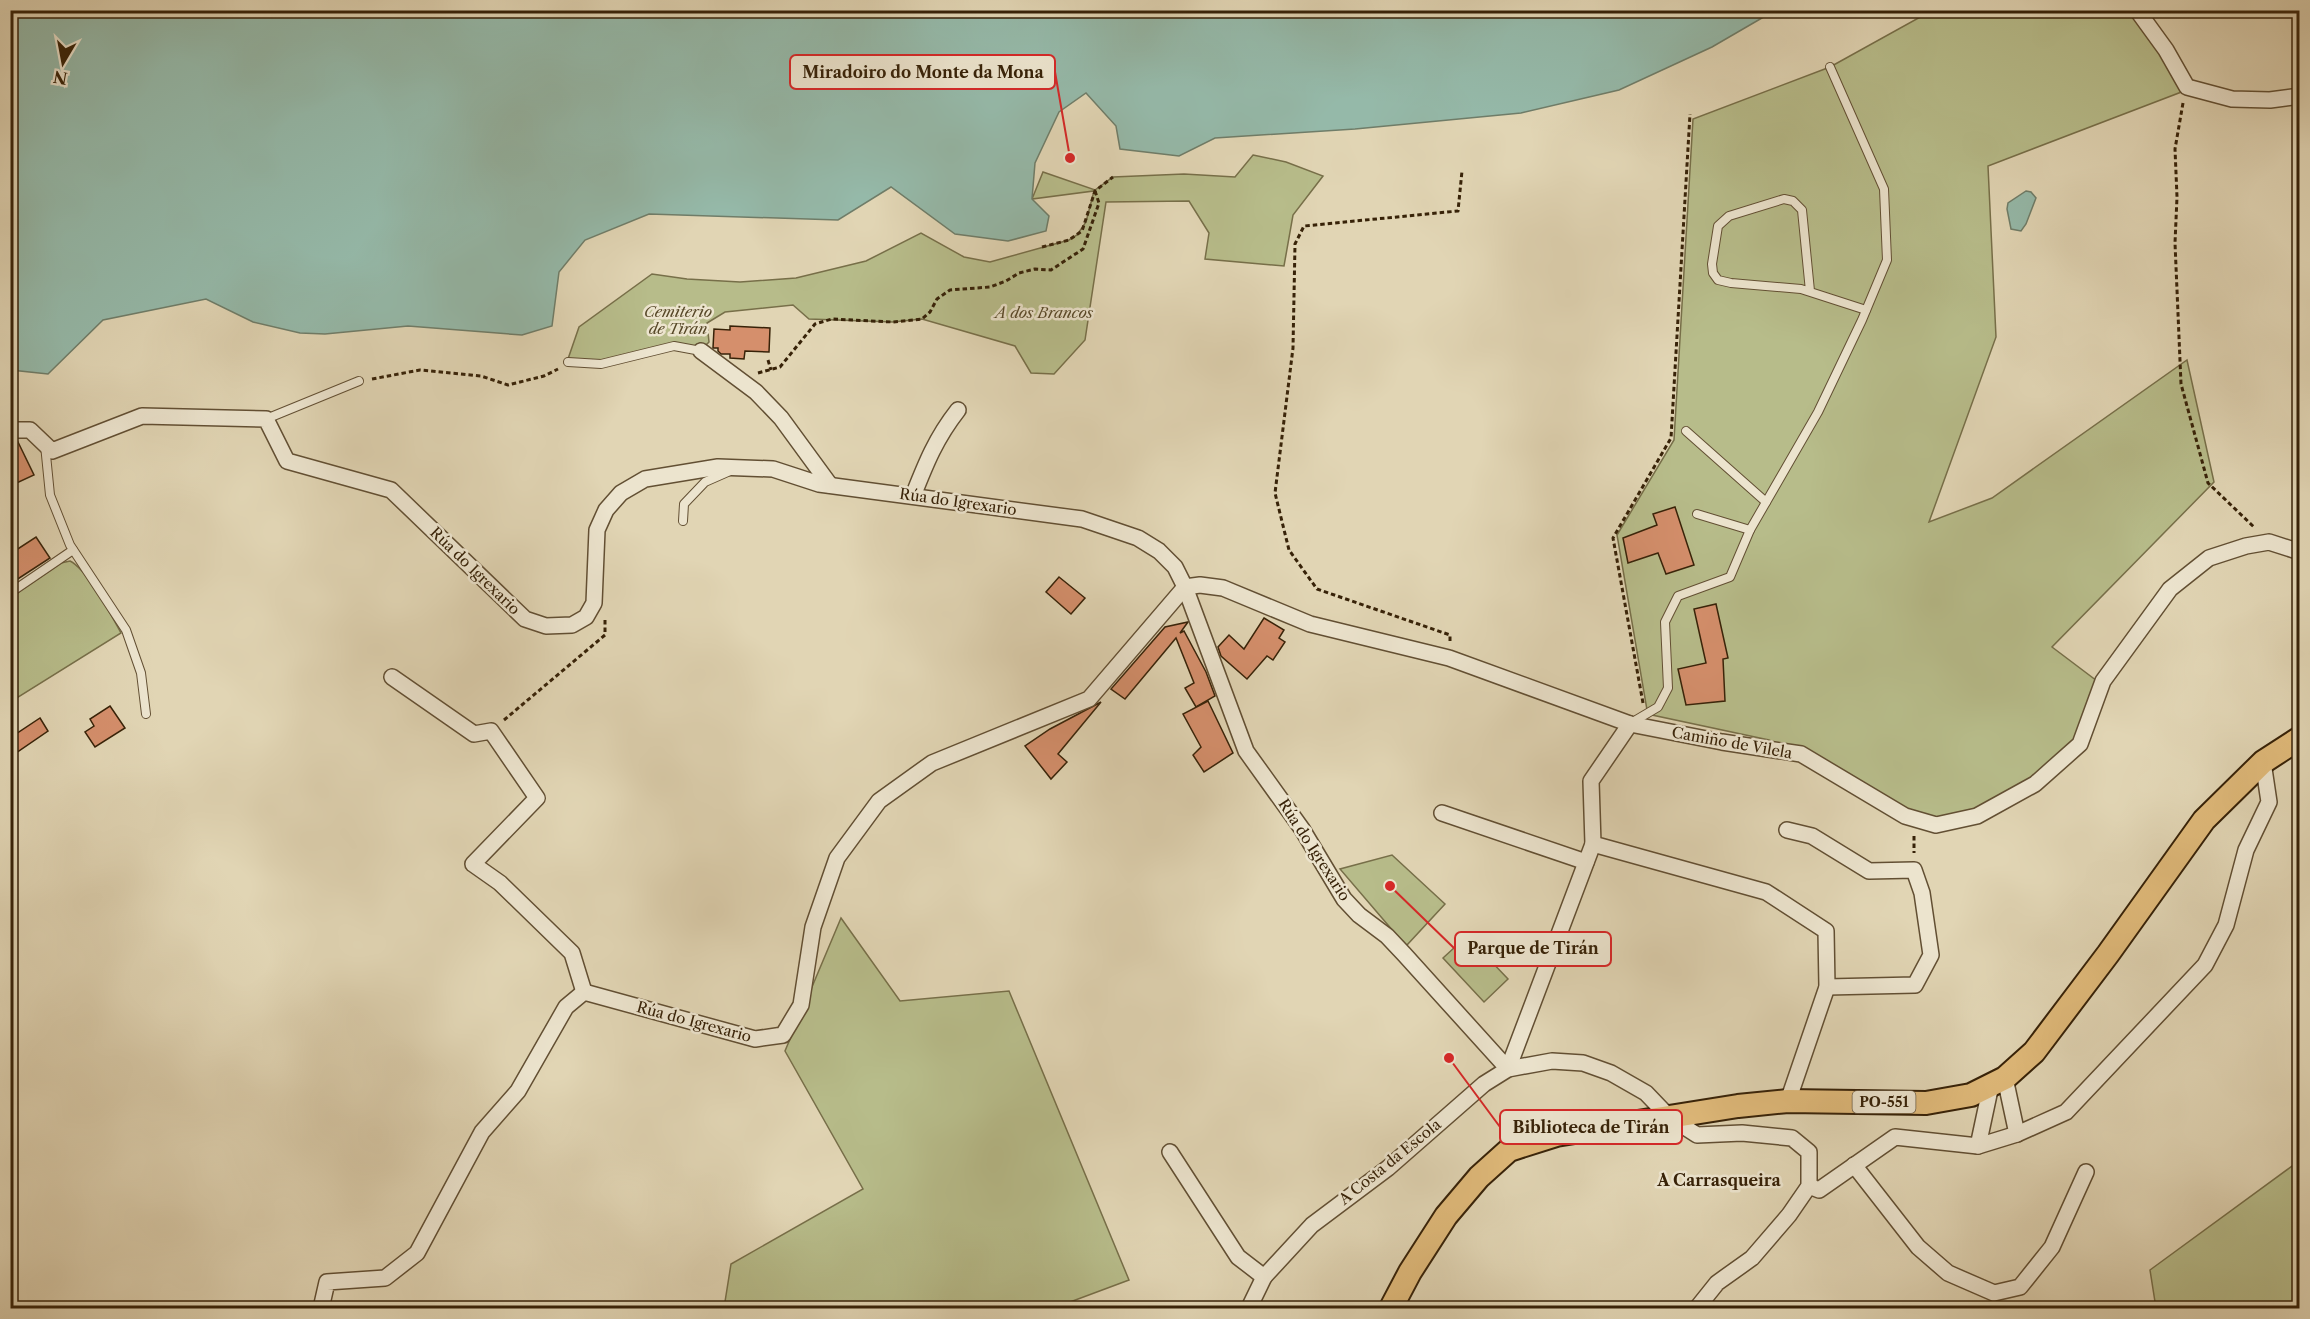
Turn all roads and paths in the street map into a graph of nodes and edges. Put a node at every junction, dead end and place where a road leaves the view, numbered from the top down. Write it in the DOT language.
graph roads {
  1 [pos="2137,10"];
  2 [pos="1830,67"];
  3 [pos="2187,87"];
  4 [pos="2300,96"];
  5 [pos="1689,114"];
  6 [pos="1462,171"];
  7 [pos="1113,177"];
  8 [pos="1095,190"];
  9 [pos="1042,247"];
  10 [pos="1809,291"];
  11 [pos="1866,310"];
  12 [pos="701,351"];
  13 [pos="768,360"];
  14 [pos="568,362"];
  15 [pos="771,370"];
  16 [pos="739,377"];
  17 [pos="358,381"];
  18 [pos="958,410"];
  19 [pos="266,419"];
  20 [pos="10,430"];
  21 [pos="1686,431"];
  22 [pos="45,444"];
  23 [pos="739,467"];
  24 [pos="830,485"];
  25 [pos="914,496"];
  26 [pos="1766,502"];
  27 [pos="1697,514"];
  28 [pos="683,521"];
  29 [pos="1750,530"];
  30 [pos="2269,542"];
  31 [pos="73,550"];
  32 [pos="2300,552"];
  33 [pos="1185,587"];
  34 [pos="10,593"];
  35 [pos="590,610"];
  36 [pos="1449,658"];
  37 [pos="392,676"];
  38 [pos="146,714"];
  39 [pos="1630,724"];
  40 [pos="491,731"];
  41 [pos="2300,738"];
  42 [pos="2263,762"];
  43 [pos="1442,813"];
  44 [pos="1913,818"];
  45 [pos="1787,830"];
  46 [pos="1593,844"];
  47 [pos="1586,862"];
  48 [pos="1914,870"];
  49 [pos="1827,987"];
  50 [pos="584,992"];
  51 [pos="1508,1069"];
  52 [pos="1998,1081"];
  53 [pos="1788,1101"];
  54 [pos="1669,1117"];
  55 [pos="2017,1134"];
  56 [pos="1978,1146"];
  57 [pos="1170,1152"];
  58 [pos="1854,1165"];
  59 [pos="2086,1172"];
  60 [pos="1809,1186"];
  61 [pos="1264,1277"];
  62 [pos="1699,1307"];
  63 [pos="325,1308"];
  64 [pos="1249,1308"];
  65 [pos="1390,1308"];
  1 -- 3 [label="street"];
  2 -- 11 [label="lane"];
  3 -- 4 [label="street"];
  3 -- 30 [label="path"];
  5 -- 39 [label="path"];
  6 -- 36 [label="path"];
  7 -- 8 [label="path"];
  8 -- 9 [label="path"];
  8 -- 15 [label="path"];
  10 -- 10 [label="lane"];
  10 -- 11 [label="lane"];
  11 -- 26 [label="lane"];
  12 -- 14 [label="lane"];
  12 -- 16 [label="street"];
  13 -- 15 [label="path"];
  14 -- 17 [label="path"];
  15 -- 16 [label="path"];
  16 -- 24 [label="street"];
  17 -- 19 [label="lane"];
  18 -- 25 [label="street"];
  19 -- 22 [label="street"];
  19 -- 35 [label="street, Rúa do Igrexario"];
  20 -- 22 [label="street"];
  21 -- 26 [label="lane"];
  22 -- 31 [label="lane"];
  23 -- 24 [label="street, Rúa do Igrexario"];
  23 -- 28 [label="lane"];
  23 -- 35 [label="street, Rúa do Igrexario"];
  24 -- 25 [label="street, Rúa do Igrexario"];
  25 -- 33 [label="street, Rúa do Igrexario"];
  26 -- 29 [label="lane"];
  27 -- 29 [label="lane"];
  29 -- 39 [label="lane"];
  30 -- 32 [label="street, Camiño de Vilela"];
  30 -- 44 [label="street, Camiño de Vilela"];
  31 -- 34 [label="lane"];
  31 -- 38 [label="lane"];
  33 -- 36 [label="street, Camiño de Vilela"];
  33 -- 50 [label="street, Rúa do Igrexario"];
  33 -- 51 [label="street, Rúa do Igrexario"];
  35 -- 40 [label="path"];
  36 -- 39 [label="street, Camiño de Vilela"];
  37 -- 40 [label="street"];
  39 -- 44 [label="street, Camiño de Vilela"];
  39 -- 46 [label="street"];
  40 -- 50 [label="street"];
  41 -- 42 [label="main road, PO-551"];
  42 -- 52 [label="main road, PO-551"];
  42 -- 55 [label="street"];
  43 -- 47 [label="street"];
  44 -- 48 [label="path"];
  45 -- 48 [label="street"];
  46 -- 47 [label="street"];
  46 -- 49 [label="street"];
  47 -- 51 [label="street"];
  48 -- 49 [label="street"];
  49 -- 53 [label="street"];
  50 -- 63 [label="street"];
  51 -- 54 [label="street, A Costa da Escola"];
  51 -- 61 [label="street, A Costa da Escola"];
  52 -- 53 [label="main road, PO-551"];
  52 -- 55 [label="street"];
  52 -- 56 [label="street"];
  53 -- 54 [label="main road, PO-551"];
  54 -- 60 [label="street, A Costa da Escola"];
  54 -- 65 [label="main road, PO-551"];
  55 -- 56 [label="street"];
  56 -- 58 [label="street"];
  57 -- 61 [label="street"];
  58 -- 59 [label="street"];
  58 -- 60 [label="street"];
  60 -- 62 [label="street"];
  61 -- 64 [label="street, A Costa da Escola"];
}
